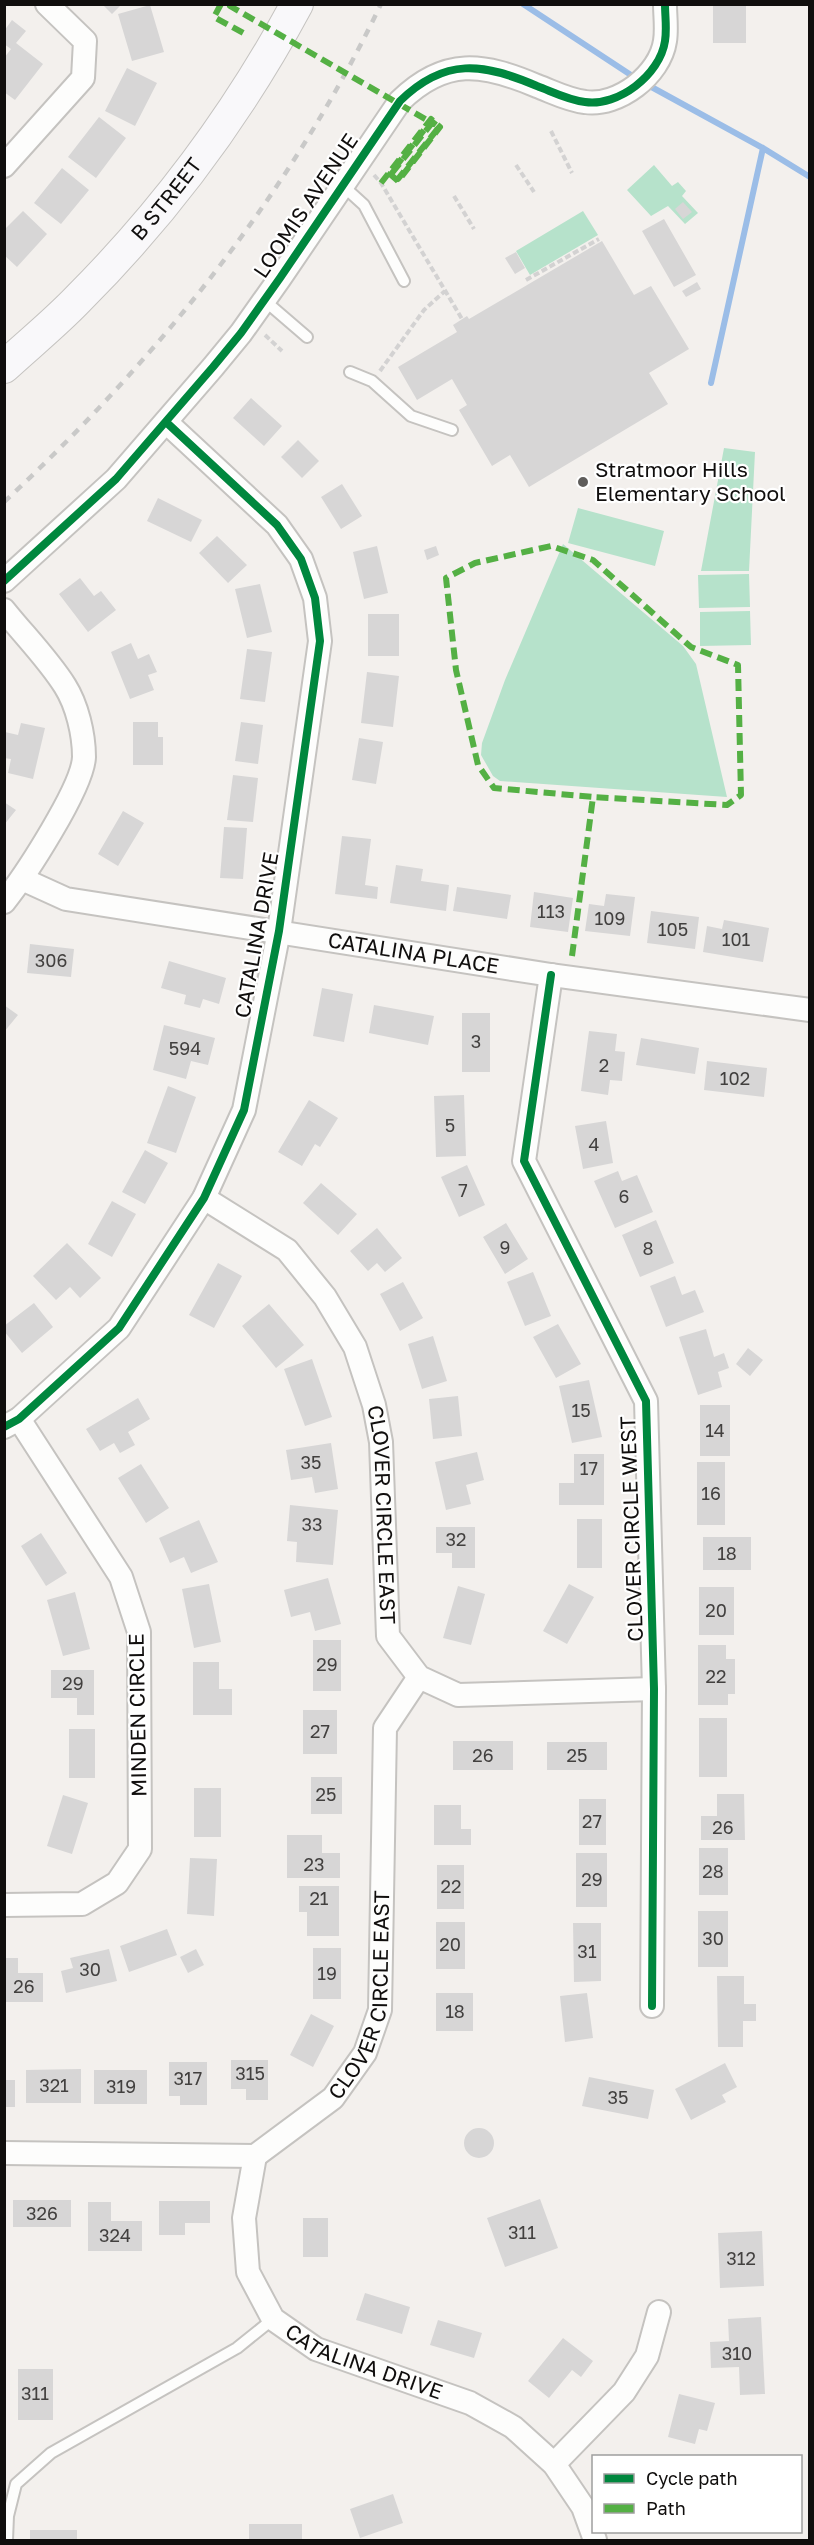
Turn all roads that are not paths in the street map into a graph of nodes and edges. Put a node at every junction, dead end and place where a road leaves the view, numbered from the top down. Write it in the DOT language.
graph roads {
  1 [pos="47,4"];
  2 [pos="297,4"];
  3 [pos="665,4"];
  4 [pos="4,166"];
  5 [pos="342,185"];
  6 [pos="404,281"];
  7 [pos="264,300"];
  8 [pos="307,337"];
  9 [pos="4,367"];
  10 [pos="350,372"];
  11 [pos="166,422"];
  12 [pos="452,430"];
  13 [pos="4,581"];
  14 [pos="4,610"];
  15 [pos="22,879"];
  16 [pos="4,902"];
  17 [pos="279,931"];
  18 [pos="551,975"];
  19 [pos="810,1010"];
  20 [pos="204,1198"];
  21 [pos="12,1423"];
  22 [pos="418,1677"];
  23 [pos="654,1689"];
  24 [pos="4,1905"];
  25 [pos="652,2006"];
  26 [pos="4,2153"];
  27 [pos="255,2156"];
  28 [pos="659,2312"];
  29 [pos="273,2319"];
  30 [pos="554,2464"];
  31 [pos="592,2532"];
  32 [pos="7,2541"];
  1 -- 4 [label="street"];
  2 -- 9 [label="main road, B STREET"];
  3 -- 5 [label="street, LOOMIS AVENUE"];
  5 -- 6 [label="lane"];
  5 -- 7 [label="street, LOOMIS AVENUE"];
  7 -- 8 [label="lane"];
  7 -- 11 [label="street, LOOMIS AVENUE"];
  10 -- 12 [label="lane"];
  11 -- 13 [label="street, LOOMIS AVENUE"];
  11 -- 17 [label="street, CATALINA DRIVE"];
  14 -- 15 [label="street"];
  15 -- 16 [label="street"];
  15 -- 17 [label="street, CATALINA PLACE"];
  17 -- 18 [label="street, CATALINA PLACE"];
  17 -- 20 [label="street, CATALINA DRIVE"];
  18 -- 19 [label="street, CATALINA PLACE"];
  18 -- 23 [label="street, CLOVER CIRCLE WEST"];
  20 -- 21 [label="street, CATALINA DRIVE"];
  20 -- 22 [label="street, CLOVER CIRCLE EAST"];
  21 -- 24 [label="street, MINDEN CIRCLE"];
  22 -- 23 [label="street"];
  22 -- 27 [label="street, CLOVER CIRCLE EAST"];
  23 -- 25 [label="street, CLOVER CIRCLE WEST"];
  26 -- 27 [label="street"];
  27 -- 29 [label="street, CATALINA DRIVE"];
  28 -- 30 [label="street"];
  29 -- 30 [label="street, CATALINA DRIVE"];
  29 -- 32 [label="lane"];
  30 -- 31 [label="street, CATALINA DRIVE"];
}
